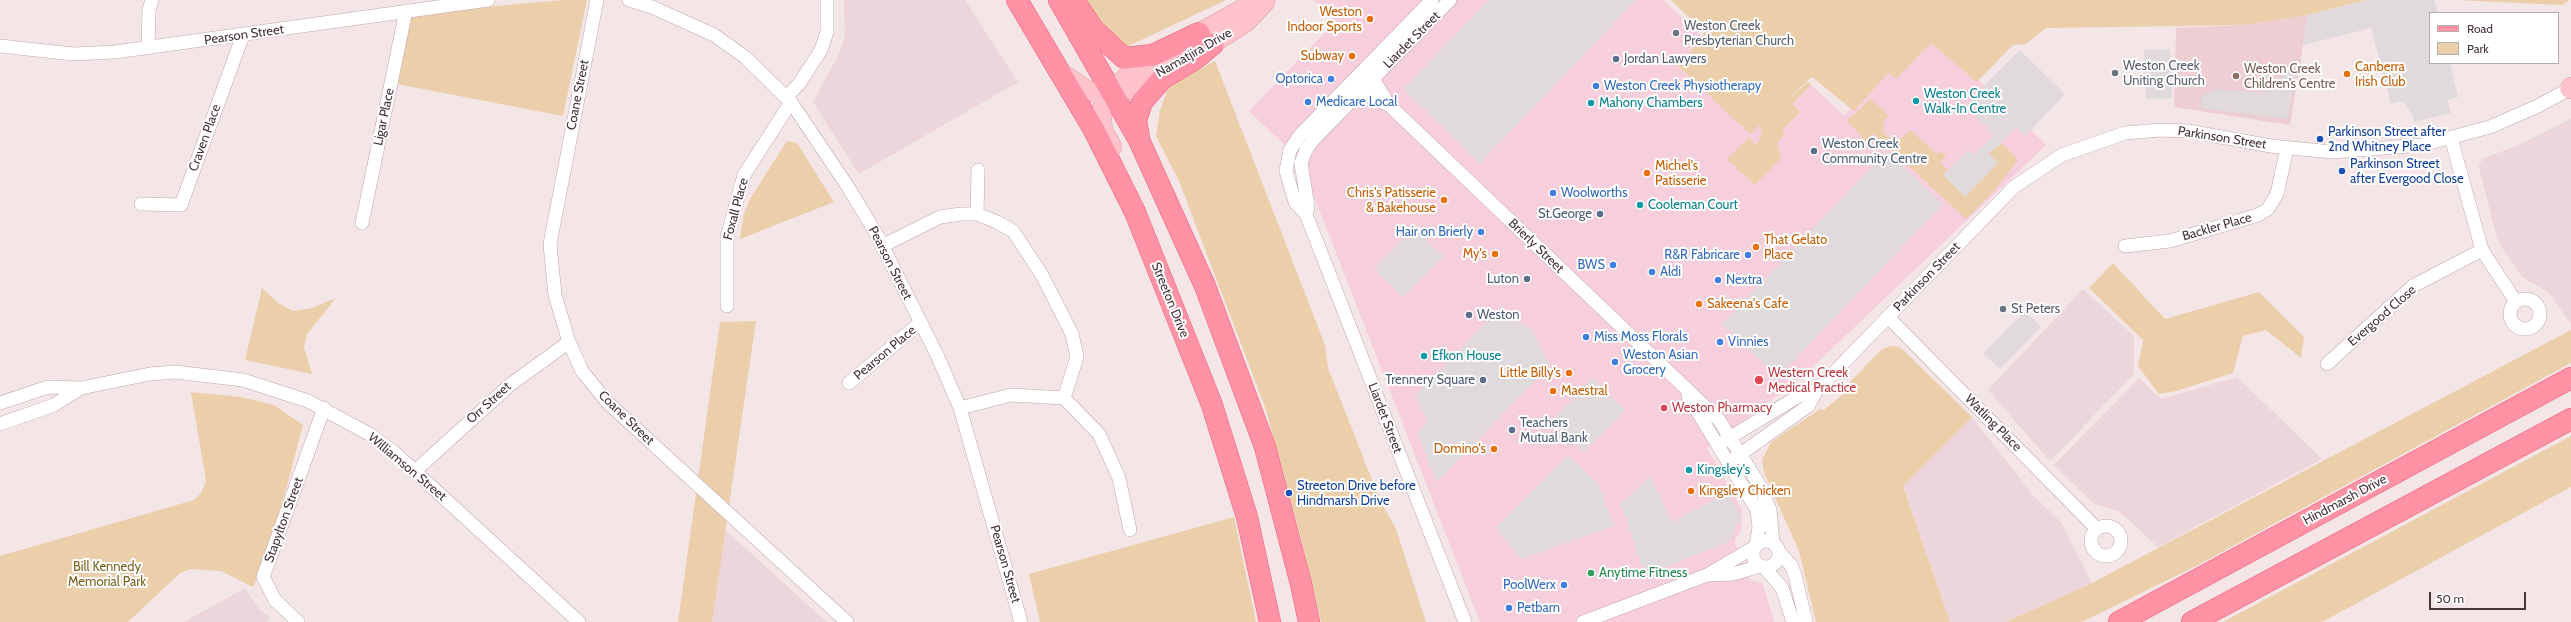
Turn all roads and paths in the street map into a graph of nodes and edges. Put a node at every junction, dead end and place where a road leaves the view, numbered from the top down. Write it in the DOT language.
graph roads {
  1 [pos="152,0"];
  2 [pos="488,0"];
  3 [pos="597,0"];
  4 [pos="629,0"];
  5 [pos="827,0"];
  6 [pos="1017,0"];
  7 [pos="1059,0"];
  8 [pos="1074,0"];
  9 [pos="1259,0"];
  10 [pos="1268,0"];
  11 [pos="1432,0"];
  12 [pos="1450,0"];
  13 [pos="406,11"];
  14 [pos="243,35"];
  15 [pos="1206,38"];
  16 [pos="0,46"];
  17 [pos="148,48"];
  18 [pos="1060,72"];
  19 [pos="1369,74"];
  20 [pos="1355,88"];
  21 [pos="2571,88"];
  22 [pos="1113,93"];
  23 [pos="788,100"];
  24 [pos="1389,105"];
  25 [pos="2451,138"];
  26 [pos="1139,140"];
  27 [pos="2287,148"];
  28 [pos="978,170"];
  29 [pos="1129,198"];
  30 [pos="141,204"];
  31 [pos="977,214"];
  32 [pos="362,223"];
  33 [pos="882,246"];
  34 [pos="2125,246"];
  35 [pos="2482,250"];
  36 [pos="2516,302"];
  37 [pos="727,306"];
  38 [pos="1888,317"];
  39 [pos="920,323"];
  40 [pos="569,342"];
  41 [pos="2327,364"];
  42 [pos="2571,378"];
  43 [pos="849,383"];
  44 [pos="81,388"];
  45 [pos="1684,388"];
  46 [pos="1817,390"];
  47 [pos="1064,398"];
  48 [pos="0,403"];
  49 [pos="324,408"];
  50 [pos="960,408"];
  51 [pos="2571,418"];
  52 [pos="0,424"];
  53 [pos="1730,436"];
  54 [pos="1718,446"];
  55 [pos="1741,454"];
  56 [pos="1728,463"];
  57 [pos="415,471"];
  58 [pos="2097,529"];
  59 [pos="1130,530"];
  60 [pos="1755,546"];
  61 [pos="1776,547"];
  62 [pos="1762,567"];
  63 [pos="1707,575"];
  64 [pos="298,622"];
  65 [pos="579,622"];
  66 [pos="847,622"];
  67 [pos="1021,622"];
  68 [pos="1270,622"];
  69 [pos="1309,622"];
  70 [pos="1465,622"];
  71 [pos="1583,622"];
  72 [pos="1793,622"];
  73 [pos="1806,622"];
  74 [pos="2119,622"];
  75 [pos="2192,622"];
  1 -- 17 [label="street"];
  2 -- 13 [label="street, Pearson Street"];
  3 -- 40 [label="street, Coane Street"];
  4 -- 23 [label="street, Pearson Street"];
  5 -- 23 [label="street, Foxall Place"];
  6 -- 18 [label="main road, Streeton Drive"];
  7 -- 22 [label="main road"];
  8 -- 15 [label="main road"];
  9 -- 15 [label="main road, Namatjira Drive"];
  10 -- 15 [label="main road, Namatjira Drive"];
  11 -- 19 [label="street, Liardet Street"];
  12 -- 19 [label="street, Liardet Street"];
  13 -- 14 [label="street, Pearson Street"];
  13 -- 32 [label="street, Ligar Place"];
  14 -- 17 [label="street, Pearson Street"];
  14 -- 30 [label="street, Craven Place"];
  15 -- 22 [label="main road, Namatjira Drive"];
  15 -- 26 [label="main road"];
  16 -- 17 [label="street, Pearson Street"];
  18 -- 22 [label="main road, Namatjira Drive"];
  18 -- 29 [label="main road, Streeton Drive"];
  19 -- 20 [label="street, Liardet Street"];
  19 -- 24 [label="street, Brierly Street"];
  20 -- 24 [label="street, Brierly Street"];
  20 -- 70 [label="street, Liardet Street"];
  21 -- 25 [label="street, Parkinson Street"];
  22 -- 26 [label="main road"];
  22 -- 29 [label="main road"];
  23 -- 33 [label="street, Pearson Street"];
  23 -- 37 [label="street, Foxall Place"];
  24 -- 45 [label="street, Brierly Street"];
  25 -- 27 [label="street, Parkinson Street"];
  25 -- 35 [label="street"];
  26 -- 69 [label="main road"];
  27 -- 34 [label="street, Backler Place"];
  27 -- 38 [label="street, Parkinson Street"];
  28 -- 31 [label="street"];
  29 -- 68 [label="main road, Streeton Drive"];
  31 -- 33 [label="street"];
  31 -- 47 [label="street"];
  33 -- 39 [label="street, Pearson Street"];
  35 -- 36 [label="street"];
  35 -- 41 [label="street, Evergood Close"];
  38 -- 46 [label="street, Parkinson Street"];
  38 -- 58 [label="street, Watling Place"];
  39 -- 43 [label="street, Pearson Place"];
  39 -- 50 [label="street, Pearson Street"];
  40 -- 57 [label="street, Orr Street"];
  40 -- 66 [label="street, Coane Street"];
  42 -- 74 [label="main road, Hindmarsh Drive"];
  44 -- 48 [label="street, Williamson Street"];
  44 -- 49 [label="street, Williamson Street"];
  44 -- 52 [label="street, Williamson Street"];
  45 -- 53 [label="street, Brierly Street"];
  45 -- 54 [label="street, Brierly Street"];
  46 -- 53 [label="street, Parkinson Street"];
  46 -- 55 [label="street, Parkinson Street"];
  47 -- 50 [label="street"];
  47 -- 59 [label="street"];
  49 -- 57 [label="street, Williamson Street"];
  49 -- 64 [label="street, Stapylton Street"];
  50 -- 67 [label="street, Pearson Street"];
  51 -- 75 [label="main road"];
  53 -- 54 [label="street, Parkinson Street"];
  53 -- 55 [label="street, Brierly Street"];
  54 -- 56 [label="street, Brierly Street"];
  55 -- 56 [label="street, Parkinson Street"];
  55 -- 61 [label="street, Brierly Street"];
  56 -- 60 [label="street, Brierly Street"];
  57 -- 65 [label="street, Williamson Street"];
  60 -- 61 [label="street"];
  60 -- 62 [label="street"];
  60 -- 63 [label="street"];
  61 -- 62 [label="street"];
  61 -- 73 [label="street"];
  62 -- 63 [label="street"];
  62 -- 72 [label="street"];
  63 -- 71 [label="street"];
}
